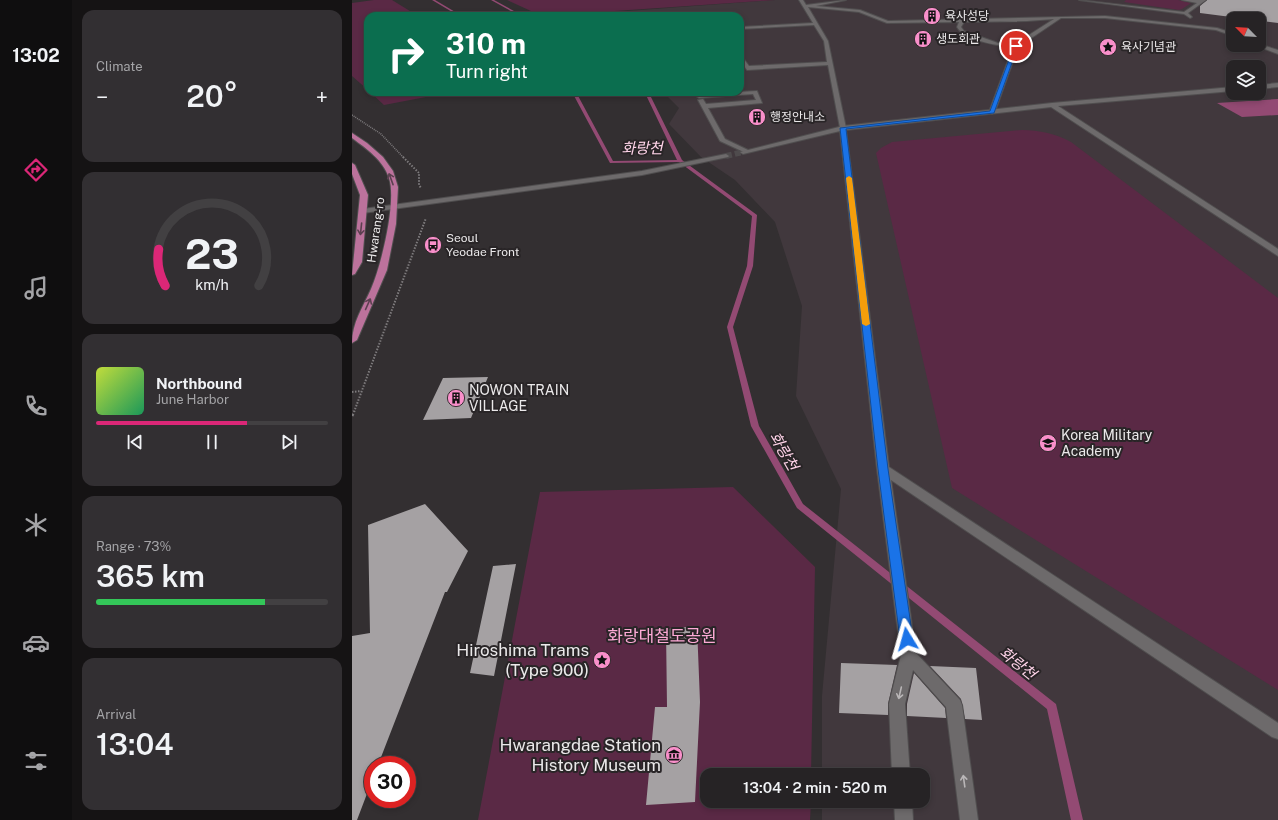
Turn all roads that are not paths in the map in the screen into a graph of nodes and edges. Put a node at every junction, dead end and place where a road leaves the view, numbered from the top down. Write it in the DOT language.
graph roads {
  1 [pos="801,0"];
  2 [pos="844,0"];
  3 [pos="1081,0"];
  4 [pos="1117,0"];
  5 [pos="1184,0"];
  6 [pos="1202,1"];
  7 [pos="1110,4"];
  8 [pos="806,6"];
  9 [pos="1185,13"];
  10 [pos="1060,17"];
  11 [pos="962,21"];
  12 [pos="816,24"];
  13 [pos="1204,27"];
  14 [pos="744,28"];
  15 [pos="1226,32"];
  16 [pos="1016,46"];
  17 [pos="1266,47"];
  18 [pos="1276,51"];
  19 [pos="744,63"];
  20 [pos="830,63"];
  21 [pos="1278,85"];
  22 [pos="1266,86"];
  23 [pos="1226,90"];
  24 [pos="744,93"];
  25 [pos="699,96"];
  26 [pos="1052,105"];
  27 [pos="704,106"];
  28 [pos="992,112"];
  29 [pos="843,128"];
  30 [pos="352,135"];
  31 [pos="724,156"];
  32 [pos="352,165"];
  33 [pos="394,206"];
  34 [pos="363,210"];
  35 [pos="1278,253"];
  36 [pos="352,272"];
  37 [pos="352,340"];
  38 [pos="883,469"];
  39 [pos="909,655"];
  40 [pos="1278,732"];
  41 [pos="901,768"];
  42 [pos="903,808"];
  43 [pos="904,820"];
  44 [pos="969,820"];
  1 -- 8 [label="street"];
  2 -- 8 [label="street"];
  3 -- 7 [label="street"];
  4 -- 7 [label="street"];
  5 -- 6 [label="street"];
  6 -- 9 [label="street"];
  7 -- 9 [label="street"];
  8 -- 11 [label="street"];
  8 -- 12 [label="street"];
  9 -- 13 [label="street"];
  10 -- 11 [label="street"];
  10 -- 13 [label="street"];
  10 -- 16 [label="street"];
  11 -- 16 [label="street"];
  12 -- 14 [label="street"];
  12 -- 20 [label="street"];
  13 -- 15 [label="street"];
  16 -- 28 [label="street"];
  17 -- 18 [label="street"];
  19 -- 20 [label="street"];
  20 -- 29 [label="street"];
  21 -- 22 [label="street"];
  23 -- 26 [label="street"];
  24 -- 27 [label="street"];
  25 -- 27 [label="street"];
  26 -- 28 [label="street"];
  26 -- 35 [label="street"];
  27 -- 29 [label="street"];
  28 -- 29 [label="street"];
  29 -- 38 [label="street"];
  33 -- 30 [label="main road, Hwarang-ro, one-way"];
  31 -- 33 [label="street"];
  32 -- 34 [label="main road, Hwarang-ro"];
  33 -- 34 [label="street"];
  37 -- 33 [label="main road, Hwarang-ro, one-way"];
  34 -- 36 [label="main road, Hwarang-ro, one-way"];
  38 -- 39 [label="street"];
  38 -- 40 [label="street"];
  39 -- 41 [label="street, one-way"];
  44 -- 39 [label="street, one-way"];
  42 -- 43 [label="street"];
}
